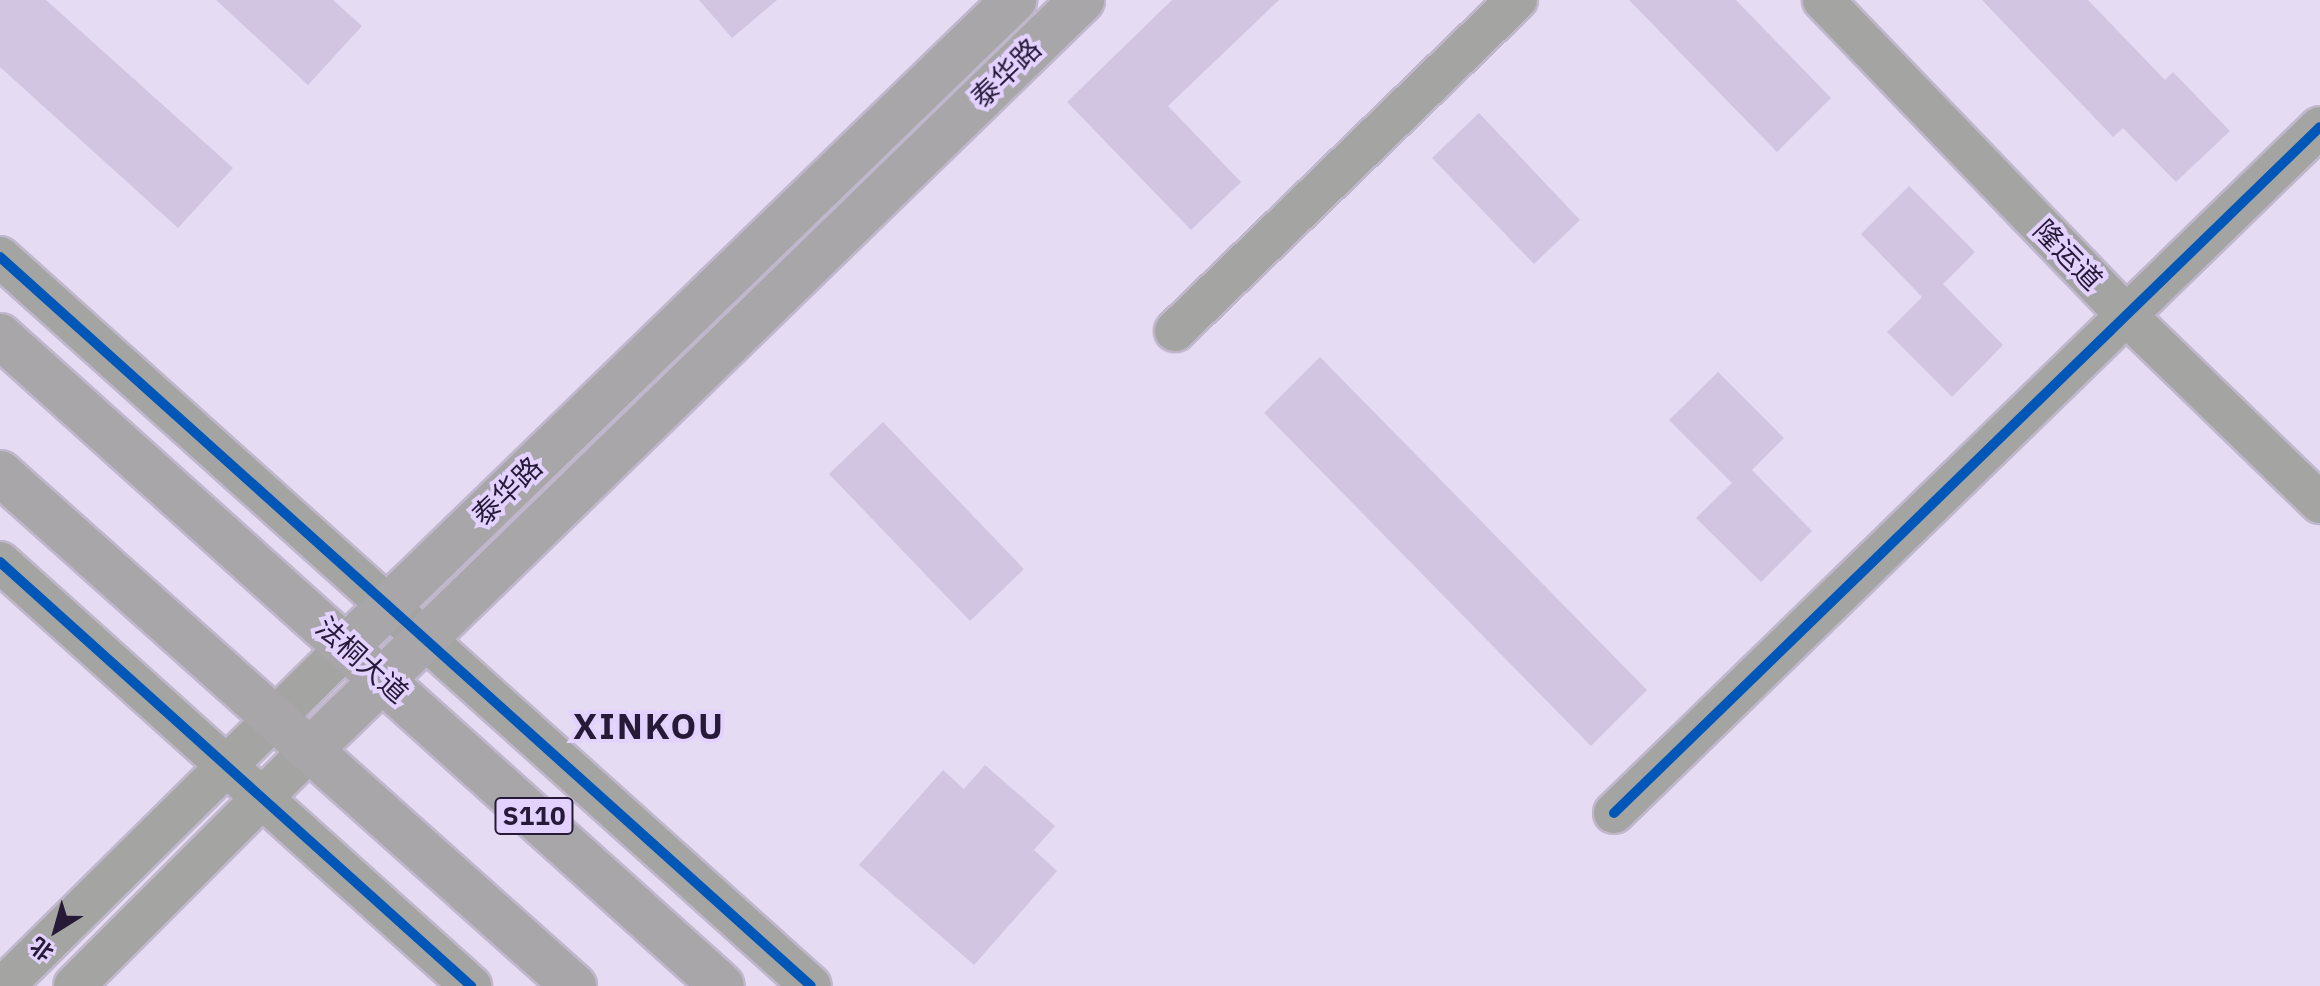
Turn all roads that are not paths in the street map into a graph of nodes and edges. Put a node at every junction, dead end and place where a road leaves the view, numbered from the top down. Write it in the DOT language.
graph roads {
  1 [pos="1014,0"];
  2 [pos="1082,0"];
  3 [pos="1517,0"];
  4 [pos="1823,0"];
  5 [pos="2320,127"];
  6 [pos="0,257"];
  7 [pos="2127,316"];
  8 [pos="1175,331"];
  9 [pos="0,336"];
  10 [pos="0,473"];
  11 [pos="2320,503"];
  12 [pos="0,562"];
  13 [pos="389,605"];
  14 [pos="425,638"];
  15 [pos="347,646"];
  16 [pos="383,679"];
  17 [pos="276,716"];
  18 [pos="311,749"];
  19 [pos="226,765"];
  20 [pos="262,798"];
  21 [pos="1614,813"];
  22 [pos="4,986"];
  23 [pos="74,986"];
  24 [pos="471,986"];
  25 [pos="574,986"];
  26 [pos="722,986"];
  27 [pos="811,986"];
  1 -- 13 [label="main road, 泰华路"];
  2 -- 14 [label="main road, 泰华路"];
  3 -- 8 [label="street"];
  4 -- 7 [label="street, 隆运道"];
  5 -- 7 [label="street"];
  6 -- 13 [label="street"];
  7 -- 11 [label="street, 隆运道"];
  7 -- 21 [label="street"];
  9 -- 15 [label="main road, 法桐大道 / S110"];
  10 -- 17 [label="main road"];
  12 -- 19 [label="street"];
  13 -- 14 [label="street"];
  13 -- 15 [label="main road, 泰华路"];
  14 -- 16 [label="main road, 泰华路"];
  14 -- 27 [label="street"];
  15 -- 16 [label="main road, 法桐大道 / S110"];
  15 -- 17 [label="street, 泰华路"];
  16 -- 18 [label="main road, 泰华路"];
  16 -- 26 [label="main road, 法桐大道 / S110"];
  17 -- 18 [label="main road"];
  17 -- 19 [label="street, 泰华路"];
  18 -- 20 [label="street, 泰华路"];
  18 -- 25 [label="main road"];
  19 -- 20 [label="street"];
  19 -- 22 [label="street, 泰华路"];
  20 -- 23 [label="street, 泰华路"];
  20 -- 24 [label="street"];
}
